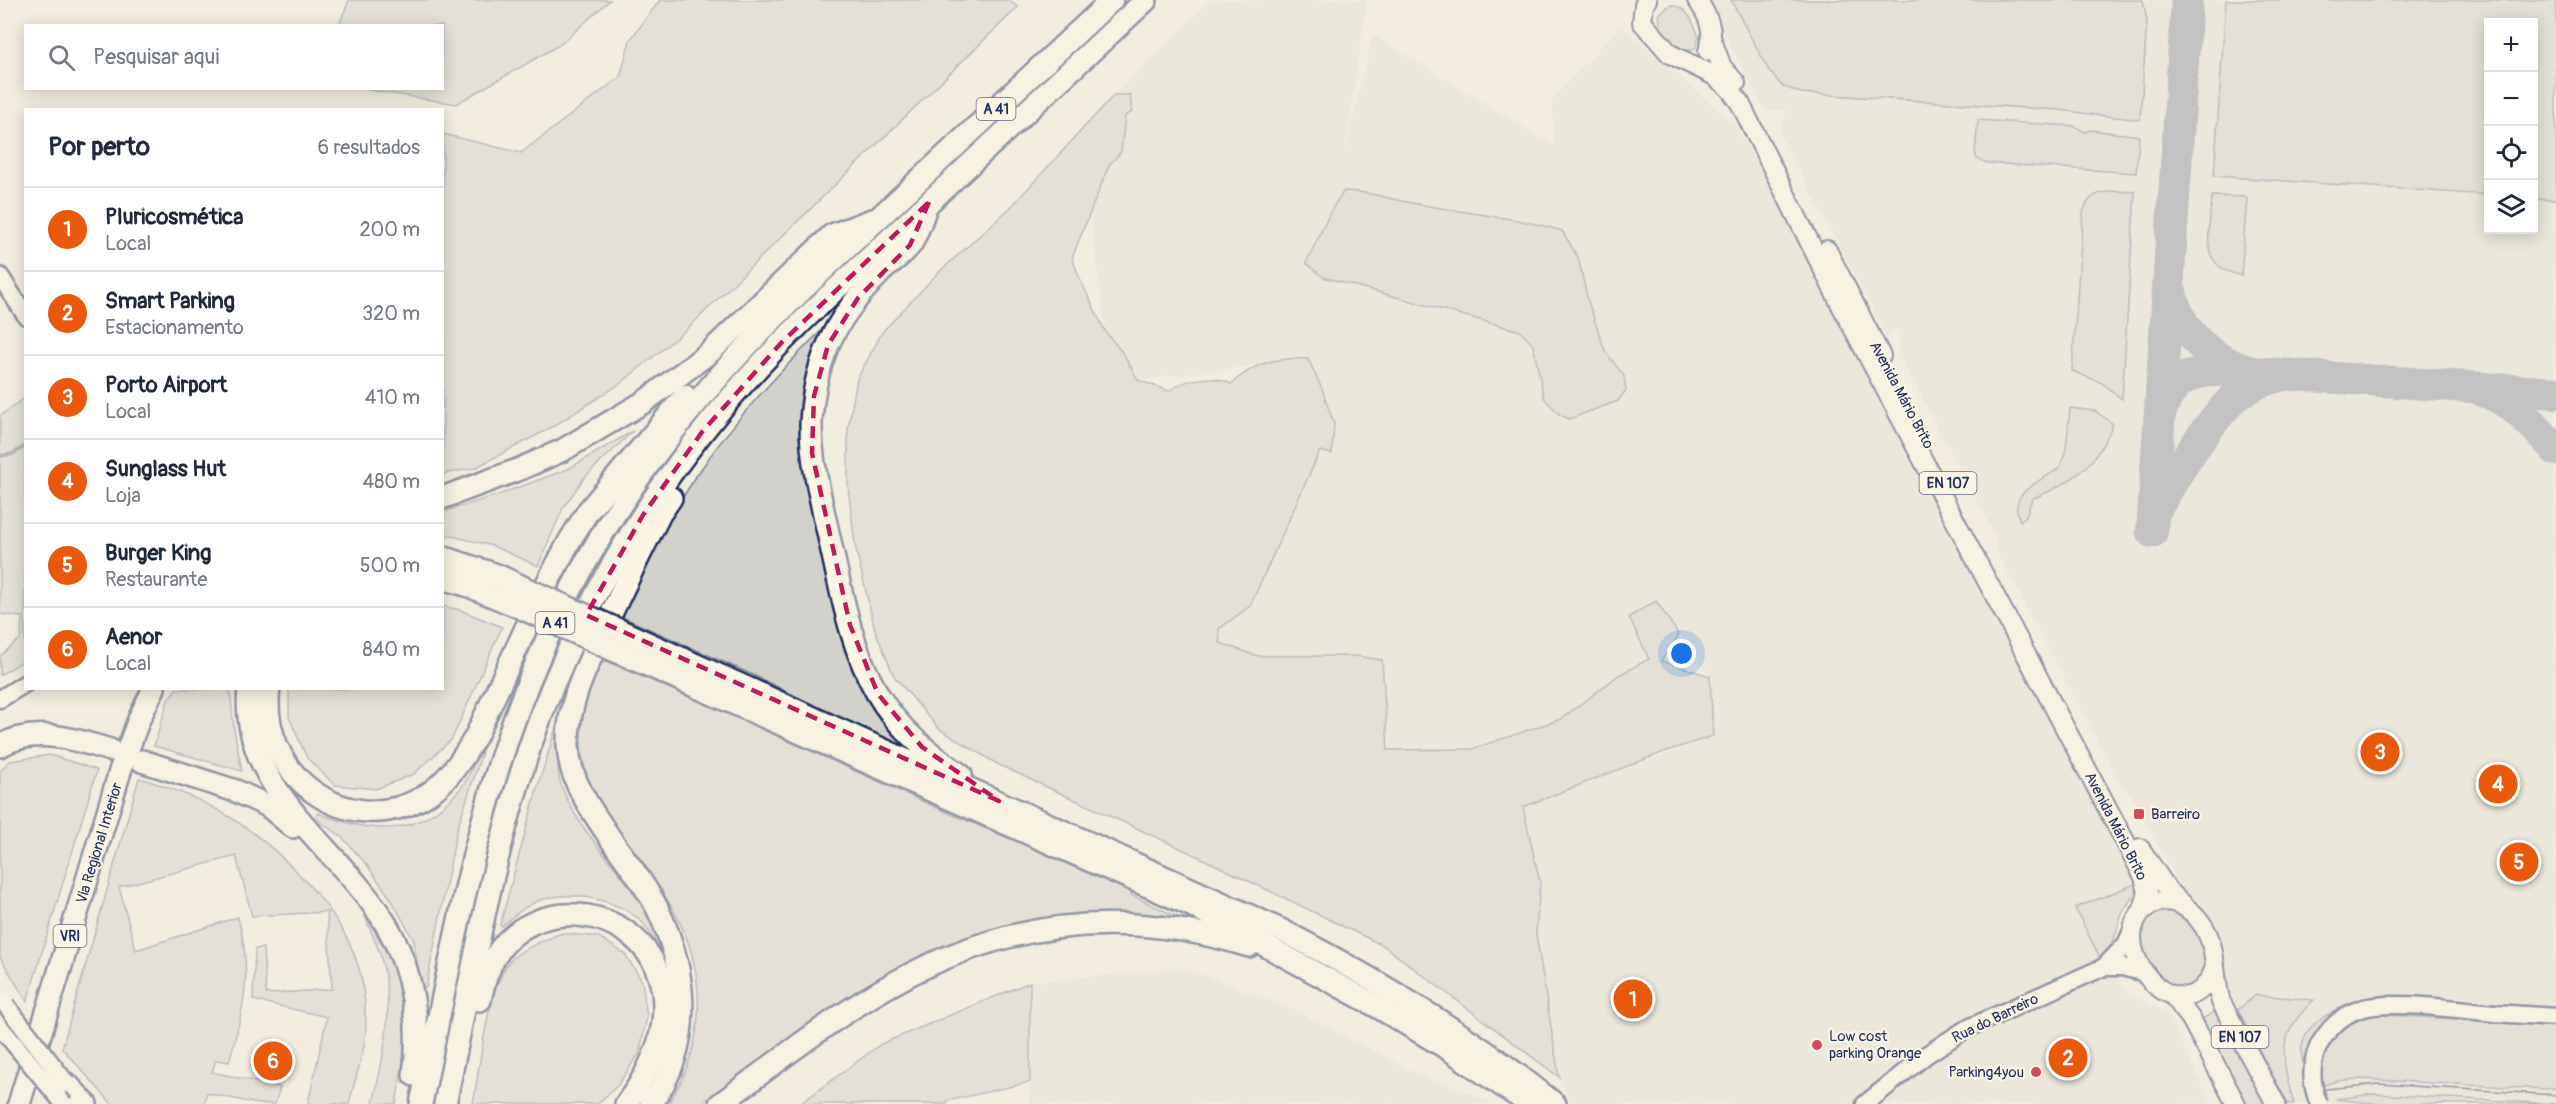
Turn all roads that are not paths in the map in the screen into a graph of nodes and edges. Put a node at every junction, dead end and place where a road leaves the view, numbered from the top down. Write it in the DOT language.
graph roads {
  1 [pos="1112,0"];
  2 [pos="1146,0"];
  3 [pos="1647,0"];
  4 [pos="1697,0"];
  5 [pos="1712,40"];
  6 [pos="1686,63"];
  7 [pos="929,202"];
  8 [pos="879,218"];
  9 [pos="863,233"];
  10 [pos="0,276"];
  11 [pos="24,313"];
  12 [pos="762,363"];
  13 [pos="444,497"];
  14 [pos="444,558"];
  15 [pos="444,566"];
  16 [pos="476,567"];
  17 [pos="444,579"];
  18 [pos="523,598"];
  19 [pos="615,640"];
  20 [pos="24,684"];
  21 [pos="153,690"];
  22 [pos="249,690"];
  23 [pos="268,690"];
  24 [pos="0,699"];
  25 [pos="0,746"];
  26 [pos="110,750"];
  27 [pos="142,761"];
  28 [pos="999,801"];
  29 [pos="342,868"];
  30 [pos="2184,905"];
  31 [pos="2143,909"];
  32 [pos="2133,929"];
  33 [pos="1300,964"];
  34 [pos="2104,967"];
  35 [pos="2215,967"];
  36 [pos="2146,973"];
  37 [pos="2174,997"];
  38 [pos="3,1001"];
  39 [pos="2556,1017"];
  40 [pos="0,1027"];
  41 [pos="66,1094"];
  42 [pos="20,1104"];
  43 [pos="79,1104"];
  44 [pos="86,1104"];
  45 [pos="409,1104"];
  46 [pos="421,1104"];
  47 [pos="445,1104"];
  48 [pos="450,1104"];
  49 [pos="626,1104"];
  50 [pos="651,1104"];
  51 [pos="720,1104"];
  52 [pos="1529,1104"];
  53 [pos="1555,1104"];
  54 [pos="1864,1104"];
  55 [pos="2236,1104"];
  56 [pos="2276,1104"];
  57 [pos="2319,1104"];
  1 -- 8 [label="highway, A 41"];
  2 -- 7 [label="highway, A 41"];
  3 -- 6 [label="main road, Avenida Mário Brito"];
  4 -- 5 [label="main road, Avenida Mário Brito"];
  5 -- 6 [label="main road"];
  5 -- 30 [label="main road, Avenida Mário Brito / EN 107"];
  6 -- 31 [label="main road, Avenida Mário Brito"];
  7 -- 12 [label="highway, A 41"];
  7 -- 28 [label="highway"];
  8 -- 9 [label="highway, A 41"];
  8 -- 13 [label="highway"];
  9 -- 23 [label="highway"];
  9 -- 46 [label="highway, A 41"];
  10 -- 11 [label="main road"];
  12 -- 47 [label="highway, A 41"];
  12 -- 50 [label="highway"];
  14 -- 16 [label="highway"];
  15 -- 16 [label="highway"];
  16 -- 18 [label="highway"];
  17 -- 18 [label="highway"];
  18 -- 19 [label="highway, bridge"];
  19 -- 28 [label="highway"];
  19 -- 33 [label="highway"];
  20 -- 24 [label="main road"];
  21 -- 42 [label="highway, Via Regional Interior / VRI"];
  22 -- 29 [label="highway"];
  25 -- 26 [label="highway"];
  27 -- 29 [label="highway"];
  28 -- 53 [label="highway"];
  29 -- 45 [label="highway"];
  30 -- 31 [label="main road"];
  30 -- 35 [label="main road, EN 107"];
  31 -- 32 [label="main road"];
  32 -- 34 [label="main road, Rua do Barreiro"];
  32 -- 36 [label="main road, EN 107"];
  33 -- 51 [label="highway"];
  33 -- 52 [label="highway"];
  34 -- 36 [label="main road, Rua do Barreiro"];
  34 -- 54 [label="main road, Rua do Barreiro"];
  35 -- 37 [label="main road"];
  35 -- 56 [label="main road, EN 107"];
  36 -- 37 [label="main road, EN 107"];
  37 -- 55 [label="main road, EN 107"];
  38 -- 41 [label="main road, bridge"];
  39 -- 57 [label="main road, bridge"];
  40 -- 41 [label="main road, bridge"];
  41 -- 43 [label="main road"];
  41 -- 44 [label="highway"];
  48 -- 49 [label="highway"];
}
